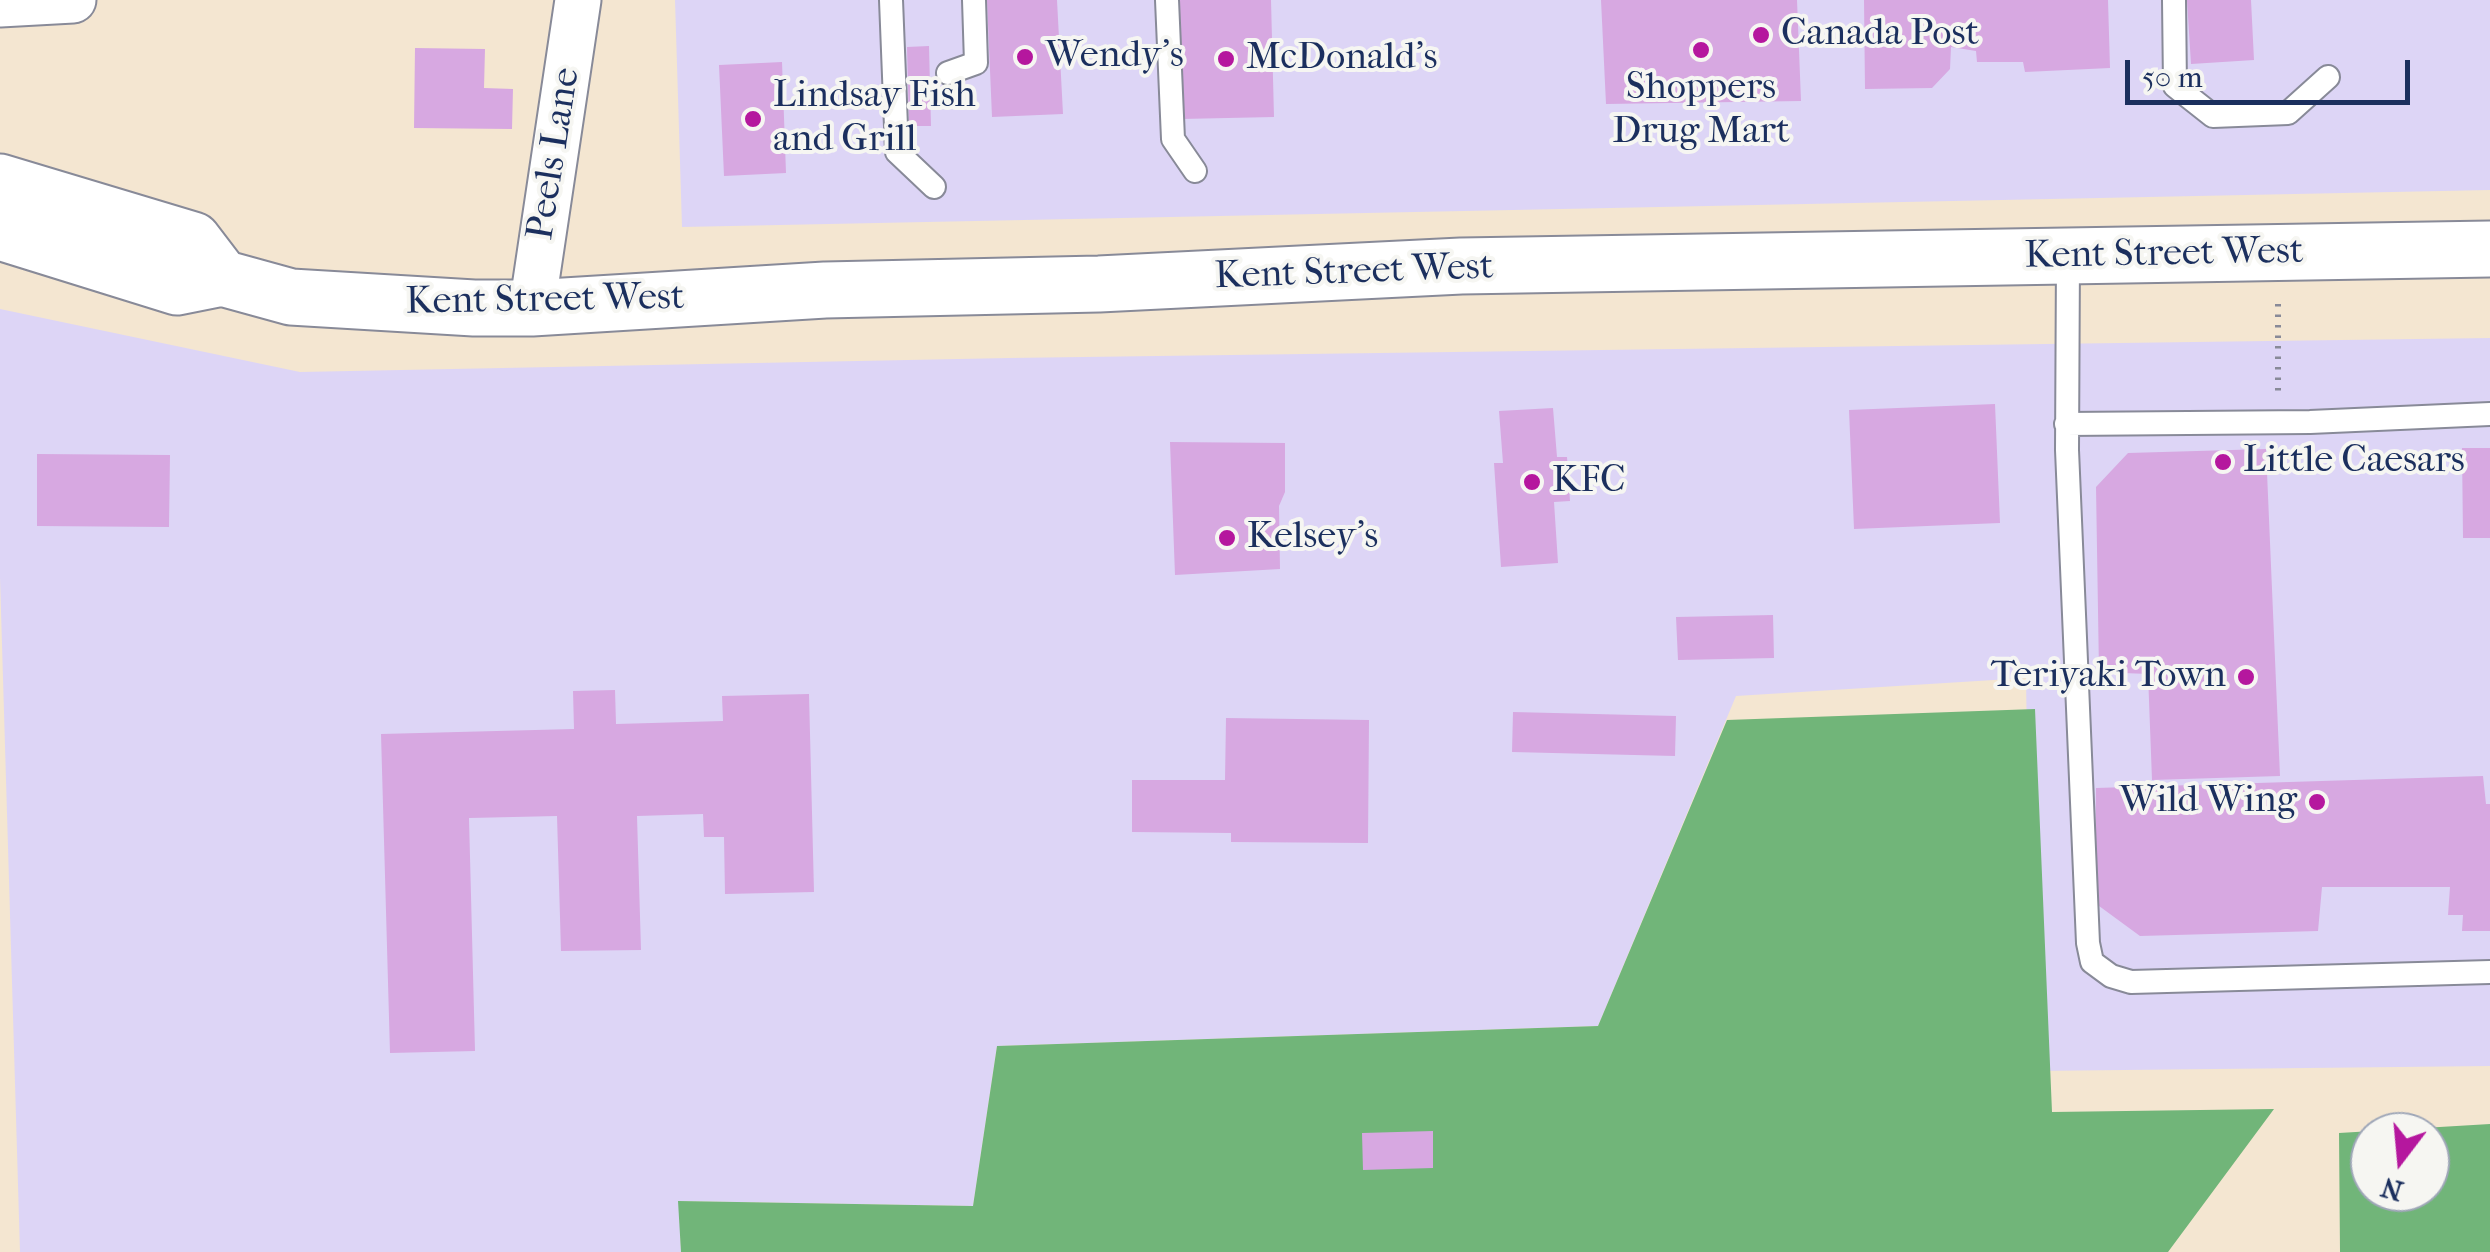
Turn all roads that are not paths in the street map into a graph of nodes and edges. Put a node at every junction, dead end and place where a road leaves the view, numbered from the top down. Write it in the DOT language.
graph roads {
  1 [pos="73,0"];
  2 [pos="578,0"];
  3 [pos="891,0"];
  4 [pos="974,0"];
  5 [pos="1167,0"];
  6 [pos="2174,0"];
  7 [pos="0,4"];
  8 [pos="948,72"];
  9 [pos="2328,78"];
  10 [pos="1195,171"];
  11 [pos="0,182"];
  12 [pos="934,186"];
  13 [pos="0,232"];
  14 [pos="2490,249"];
  15 [pos="2068,257"];
  16 [pos="222,278"];
  17 [pos="532,308"];
  18 [pos="2490,414"];
  19 [pos="2066,424"];
  20 [pos="2490,972"];
  1 -- 7 [label="street"];
  2 -- 17 [label="street, Peels Lane"];
  3 -- 12 [label="lane"];
  4 -- 8 [label="lane"];
  5 -- 10 [label="lane"];
  6 -- 9 [label="lane"];
  11 -- 16 [label="main road"];
  13 -- 16 [label="main road, Kent Street West"];
  14 -- 15 [label="main road, Kent Street West"];
  15 -- 17 [label="main road, Kent Street West"];
  15 -- 19 [label="lane"];
  16 -- 17 [label="main road, Kent Street West"];
  18 -- 19 [label="lane"];
  19 -- 20 [label="lane"];
}
